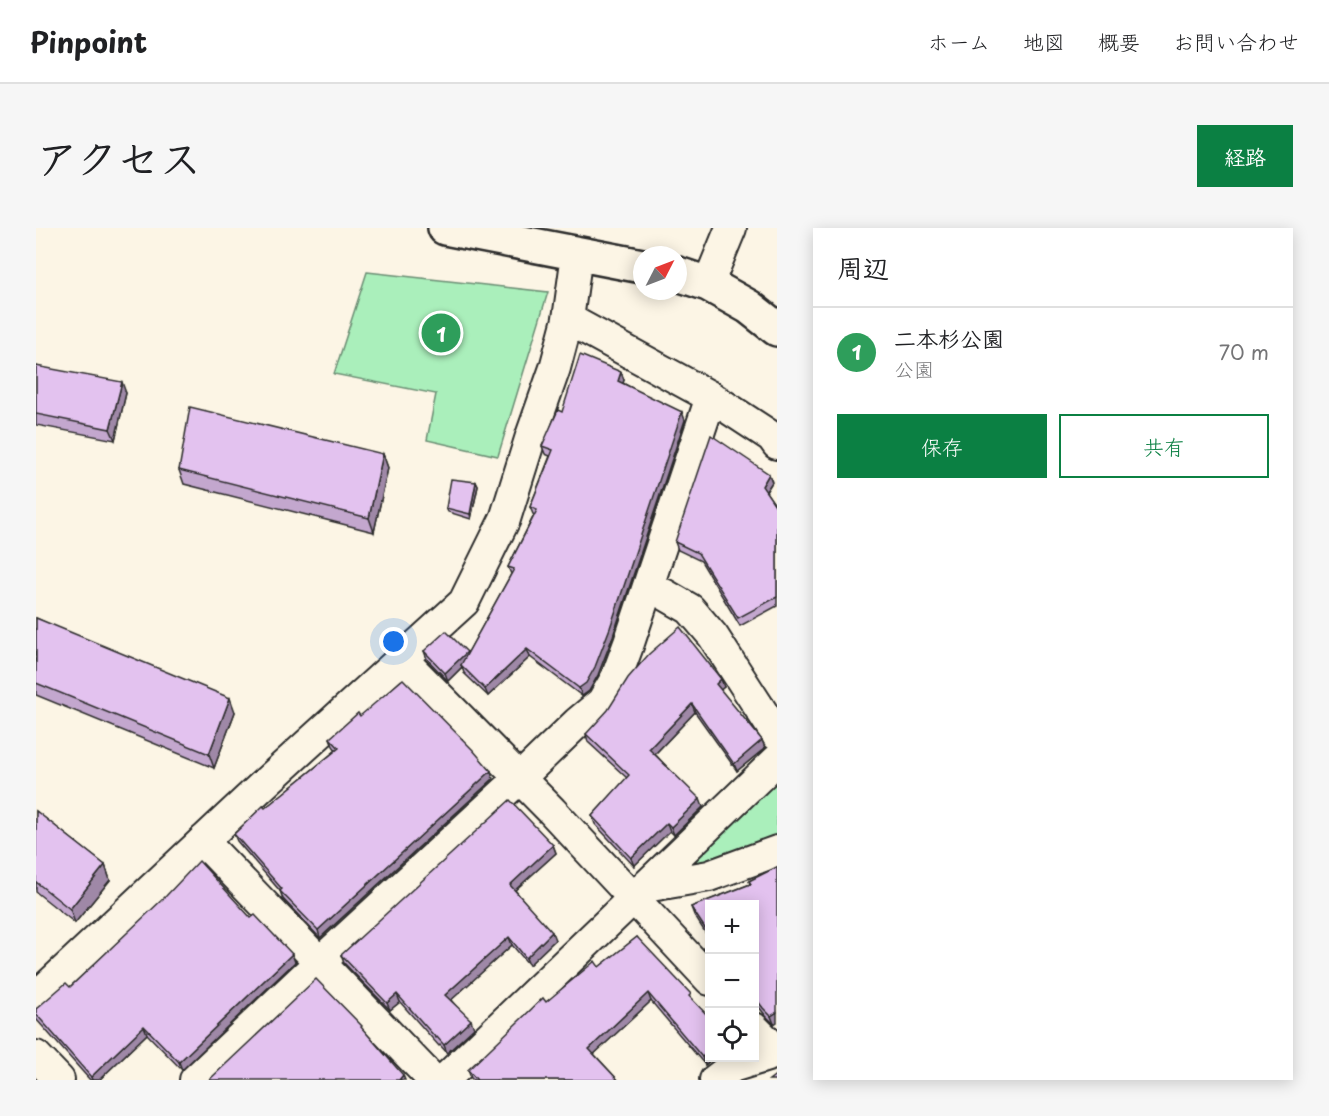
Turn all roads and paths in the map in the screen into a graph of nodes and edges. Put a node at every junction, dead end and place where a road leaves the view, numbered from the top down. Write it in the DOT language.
graph roads {
  1 [pos="445,228"];
  2 [pos="731,228"];
  3 [pos="577,254"];
  4 [pos="633,264"];
  5 [pos="693,279"];
  6 [pos="568,319"];
  7 [pos="777,329"];
  8 [pos="711,397"];
  9 [pos="777,444"];
  10 [pos="648,588"];
  11 [pos="402,659"];
  12 [pos="777,735"];
  13 [pos="777,760"];
  14 [pos="520,778"];
  15 [pos="203,841"];
  16 [pos="777,851"];
  17 [pos="639,893"];
  18 [pos="320,962"];
  19 [pos="705,974"];
  20 [pos="36,998"];
  21 [pos="759,1033"];
  22 [pos="777,1052"];
  23 [pos="36,1056"];
  24 [pos="728,1076"];
  25 [pos="59,1080"];
  26 [pos="195,1080"];
  27 [pos="433,1080"];
  28 [pos="444,1080"];
  1 -- 3 [label="street"];
  2 -- 5 [label="street"];
  3 -- 4 [label="street"];
  3 -- 6 [label="street"];
  5 -- 7 [label="street"];
  6 -- 8 [label="street"];
  6 -- 11 [label="street"];
  8 -- 9 [label="street"];
  8 -- 10 [label="street"];
  10 -- 12 [label="street"];
  10 -- 14 [label="street"];
  11 -- 14 [label="street"];
  11 -- 15 [label="street"];
  13 -- 17 [label="street"];
  14 -- 17 [label="street"];
  14 -- 18 [label="street"];
  15 -- 18 [label="street"];
  15 -- 20 [label="street"];
  16 -- 17 [label="street"];
  17 -- 19 [label="street"];
  17 -- 28 [label="street"];
  18 -- 26 [label="street"];
  18 -- 27 [label="street"];
  21 -- 22 [label="street"];
  22 -- 24 [label="street"];
  23 -- 25 [label="street"];
}
